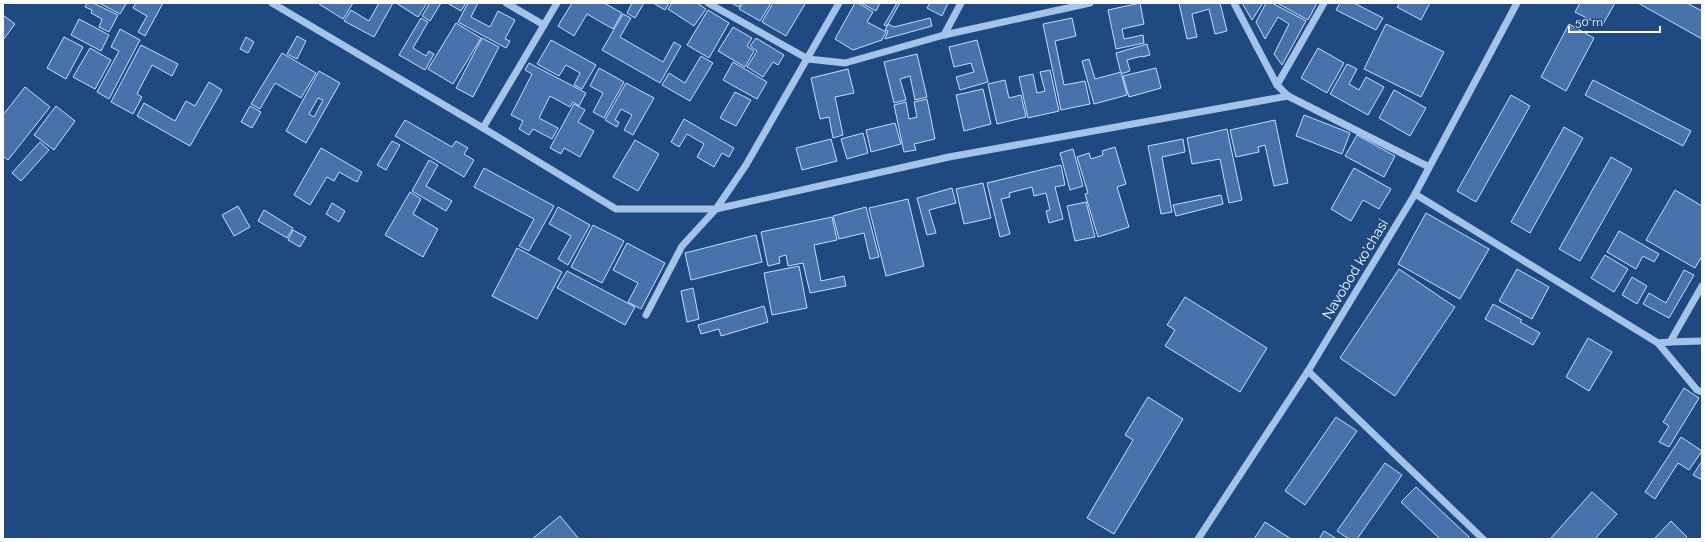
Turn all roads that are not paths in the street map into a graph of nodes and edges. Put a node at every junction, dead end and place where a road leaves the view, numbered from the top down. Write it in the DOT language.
graph roads {
  1 [pos="272,3"];
  2 [pos="506,3"];
  3 [pos="557,3"];
  4 [pos="708,3"];
  5 [pos="839,3"];
  6 [pos="961,3"];
  7 [pos="1088,3"];
  8 [pos="1234,3"];
  9 [pos="1324,3"];
  10 [pos="1518,3"];
  11 [pos="544,25"];
  12 [pos="944,35"];
  13 [pos="808,59"];
  14 [pos="1277,85"];
  15 [pos="1288,96"];
  16 [pos="483,128"];
  17 [pos="1430,167"];
  18 [pos="1415,194"];
  19 [pos="716,209"];
  20 [pos="1702,286"];
  21 [pos="646,315"];
  22 [pos="1702,341"];
  23 [pos="1670,342"];
  24 [pos="1658,343"];
  25 [pos="1308,371"];
  26 [pos="1702,392"];
  27 [pos="1198,539"];
  28 [pos="1483,539"];
  1 -- 16 [label="street"];
  2 -- 11 [label="street"];
  3 -- 11 [label="street"];
  4 -- 13 [label="street"];
  5 -- 13 [label="street"];
  6 -- 12 [label="street"];
  7 -- 12 [label="street"];
  8 -- 14 [label="street"];
  9 -- 14 [label="street"];
  10 -- 17 [label="street, Navobod ko'chasi"];
  11 -- 16 [label="street"];
  12 -- 13 [label="street"];
  13 -- 19 [label="street"];
  14 -- 15 [label="street"];
  15 -- 17 [label="street"];
  15 -- 19 [label="street"];
  16 -- 19 [label="street"];
  17 -- 18 [label="street, Navobod ko'chasi"];
  18 -- 24 [label="street"];
  18 -- 25 [label="street, Navobod ko'chasi"];
  19 -- 21 [label="street"];
  20 -- 23 [label="street"];
  22 -- 23 [label="street"];
  23 -- 24 [label="street"];
  24 -- 26 [label="street"];
  25 -- 27 [label="street, Navobod ko'chasi"];
  25 -- 28 [label="street"];
}
